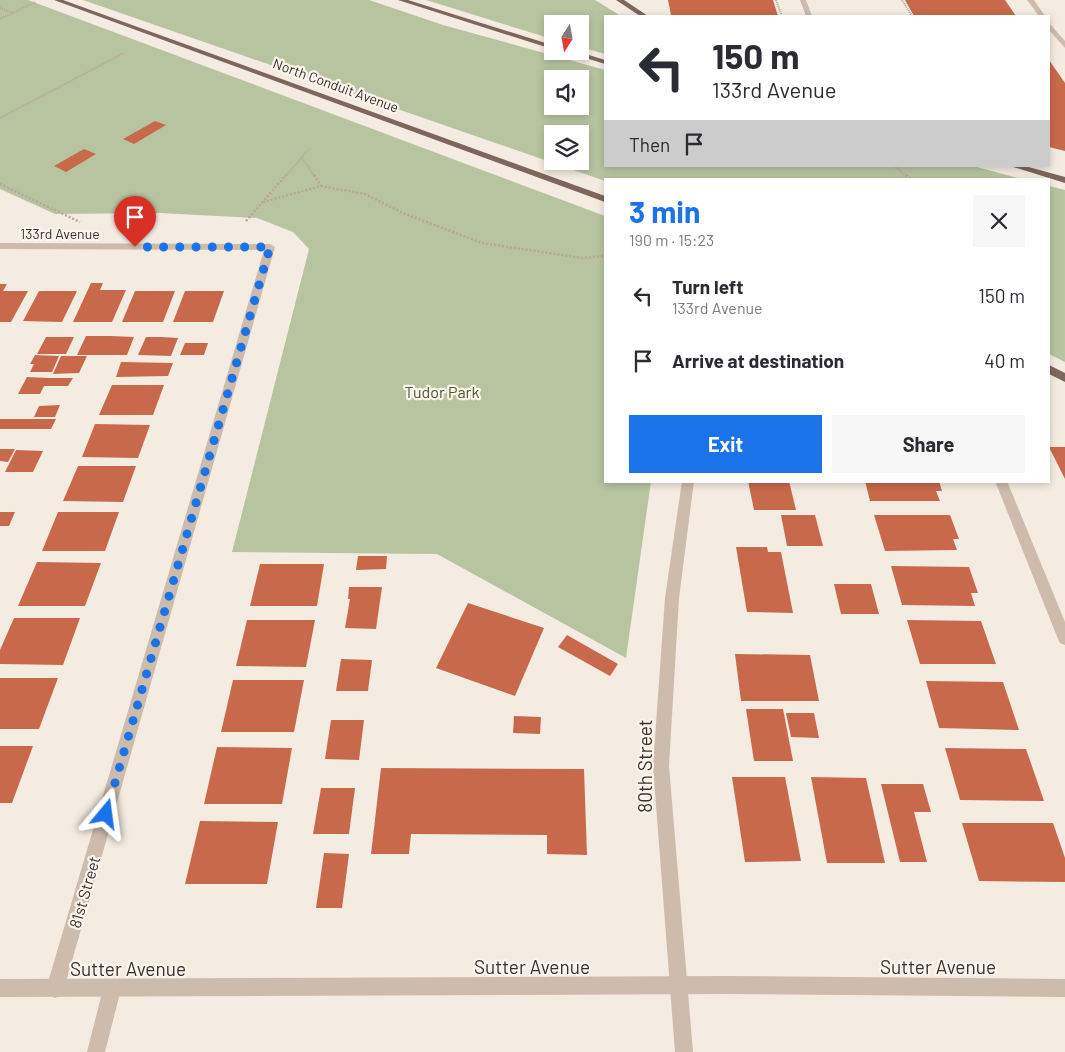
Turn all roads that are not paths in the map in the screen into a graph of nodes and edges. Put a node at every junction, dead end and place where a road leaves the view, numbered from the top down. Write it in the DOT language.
graph roads {
  1 [pos="58,0"];
  2 [pos="401,0"];
  3 [pos="619,0"];
  4 [pos="803,0"];
  5 [pos="1030,0"];
  6 [pos="642,15"];
  7 [pos="809,15"];
  8 [pos="1041,15"];
  9 [pos="1050,26"];
  10 [pos="544,45"];
  11 [pos="1065,46"];
  12 [pos="589,57"];
  13 [pos="604,62"];
  14 [pos="1018,167"];
  15 [pos="1065,180"];
  16 [pos="604,199"];
  17 [pos="0,246"];
  18 [pos="270,247"];
  19 [pos="1050,370"];
  20 [pos="1065,378"];
  21 [pos="688,483"];
  22 [pos="1002,483"];
  23 [pos="1065,639"];
  24 [pos="679,987"];
  25 [pos="0,988"];
  26 [pos="1065,988"];
  27 [pos="55,989"];
  28 [pos="112,990"];
  29 [pos="96,1052"];
  30 [pos="684,1052"];
  1 -- 16 [label="main road, North Conduit Avenue"];
  2 -- 10 [label="main road"];
  3 -- 6 [label="main road"];
  4 -- 7 [label="street"];
  5 -- 8 [label="street"];
  9 -- 11 [label="street"];
  12 -- 13 [label="main road"];
  14 -- 15 [label="main road"];
  17 -- 18 [label="street, 133rd Avenue"];
  18 -- 27 [label="street, 81st Street"];
  19 -- 20 [label="main road"];
  21 -- 24 [label="street, 80th Street"];
  22 -- 23 [label="street"];
  24 -- 26 [label="street, Sutter Avenue"];
  24 -- 28 [label="street, Sutter Avenue"];
  24 -- 30 [label="street, 80th Street"];
  25 -- 27 [label="street, Sutter Avenue"];
  27 -- 28 [label="street, Sutter Avenue"];
  28 -- 29 [label="street"];
}
